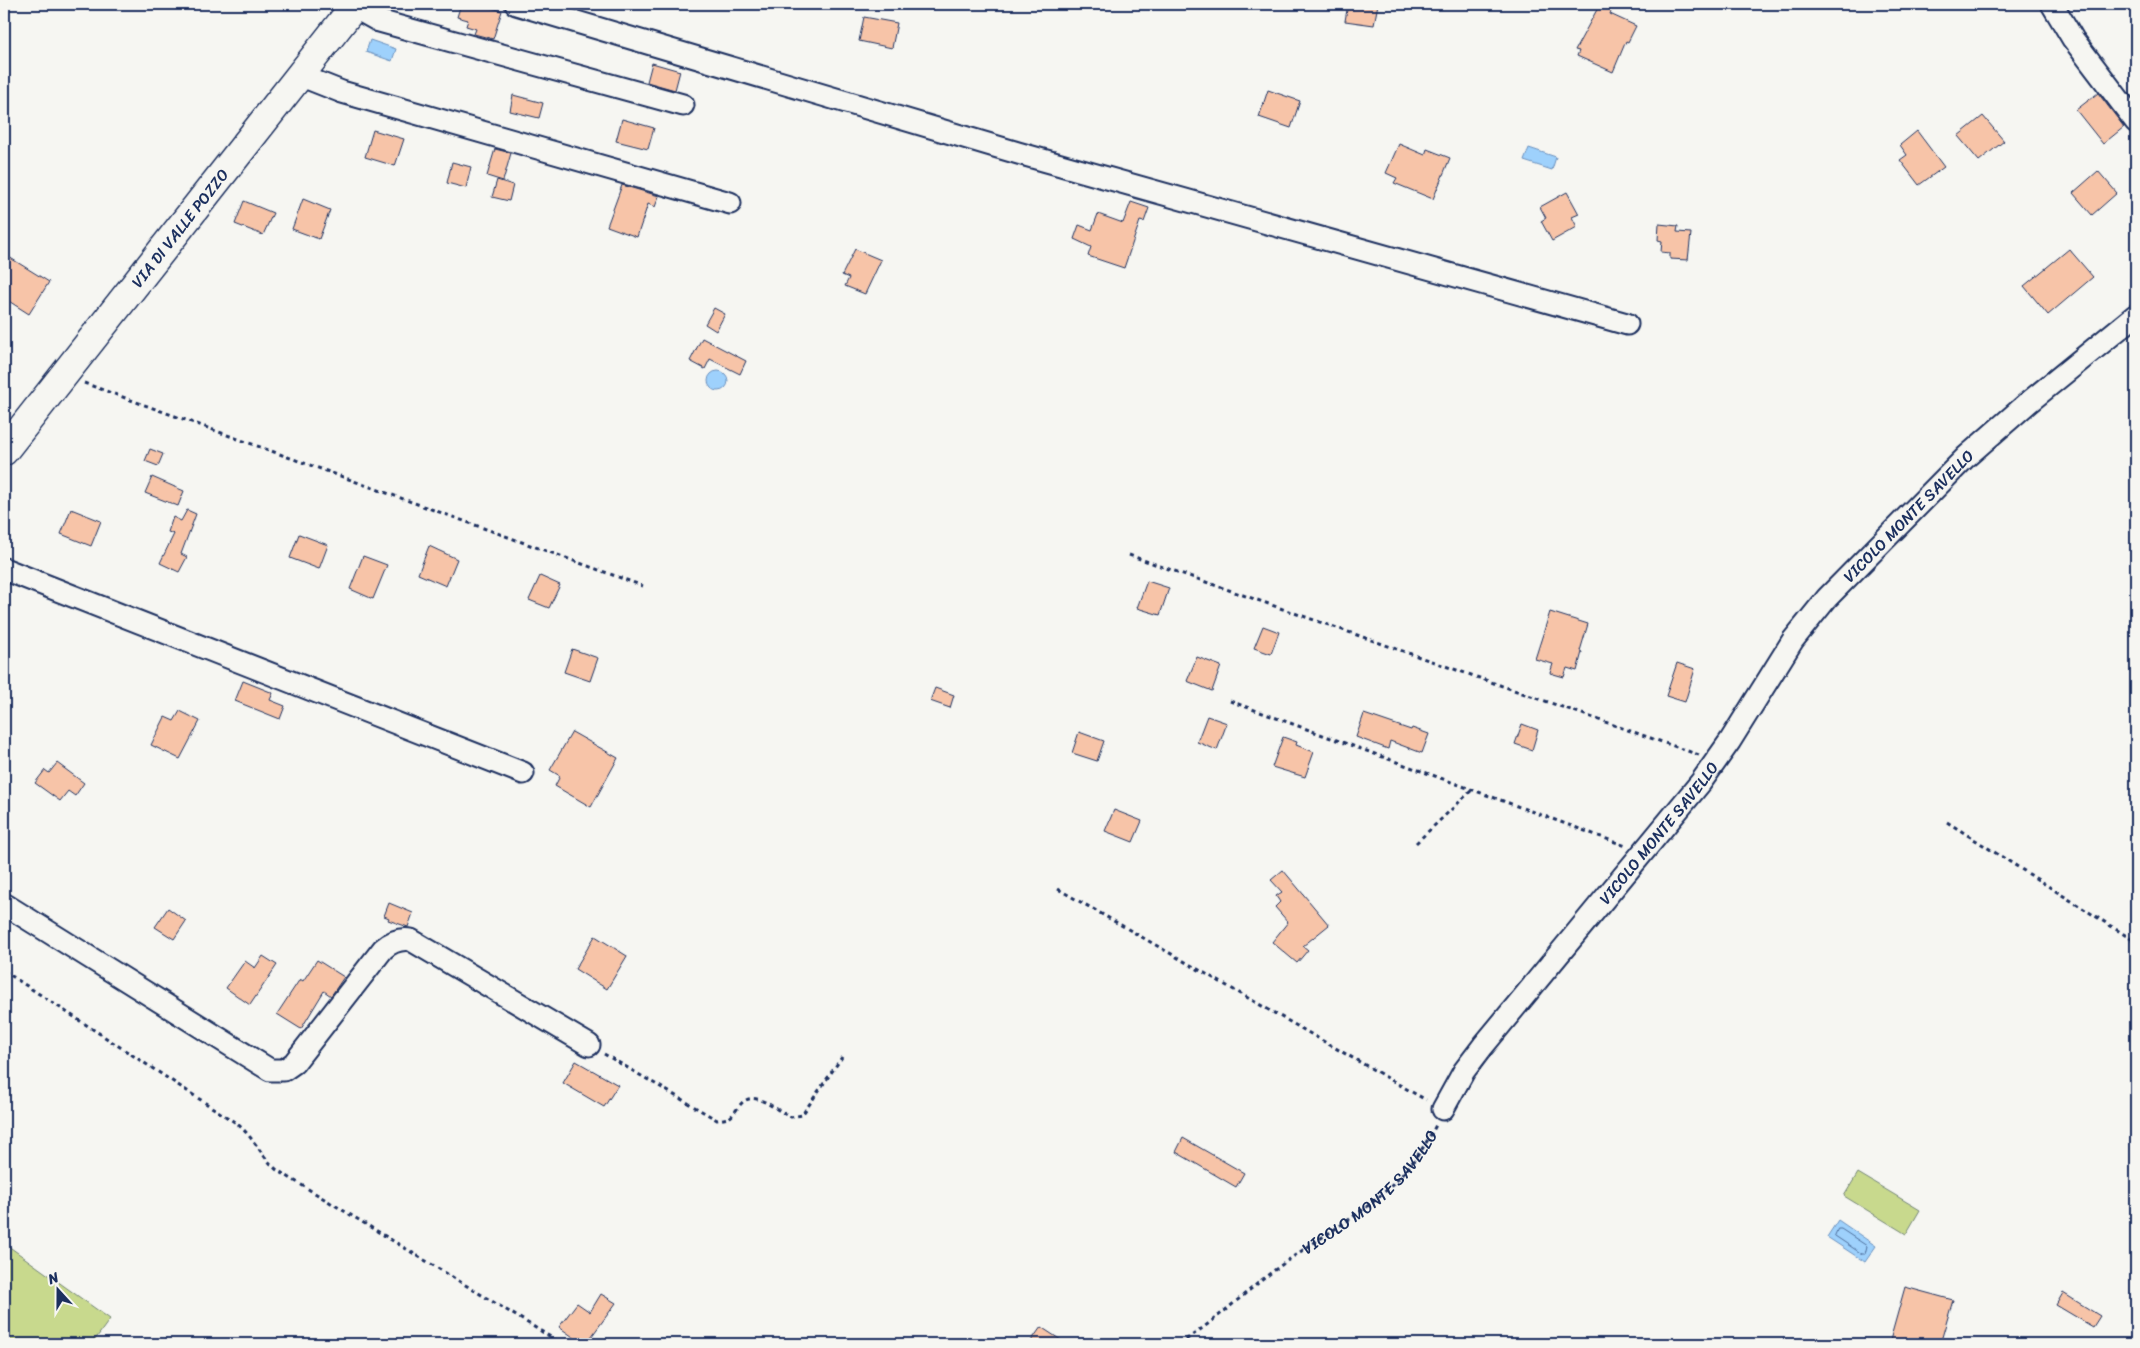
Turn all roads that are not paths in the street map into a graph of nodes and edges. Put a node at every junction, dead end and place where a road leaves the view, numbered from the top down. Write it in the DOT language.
graph roads {
  1 [pos="516,4"];
  2 [pos="2052,4"];
  3 [pos="355,5"];
  4 [pos="299,75"];
  5 [pos="683,105"];
  6 [pos="2136,122"];
  7 [pos="730,203"];
  8 [pos="2136,315"];
  9 [pos="1627,324"];
  10 [pos="4,451"];
  11 [pos="4,569"];
  12 [pos="523,773"];
  13 [pos="4,904"];
  14 [pos="589,1045"];
  15 [pos="1443,1110"];
  1 -- 9 [label="street"];
  2 -- 6 [label="street"];
  3 -- 4 [label="street, VIA DI VALLE POZZO"];
  3 -- 5 [label="street"];
  4 -- 7 [label="street"];
  4 -- 10 [label="street, VIA DI VALLE POZZO"];
  8 -- 15 [label="street, VICOLO MONTE SAVELLO"];
  11 -- 12 [label="street"];
  13 -- 14 [label="street"];
}
